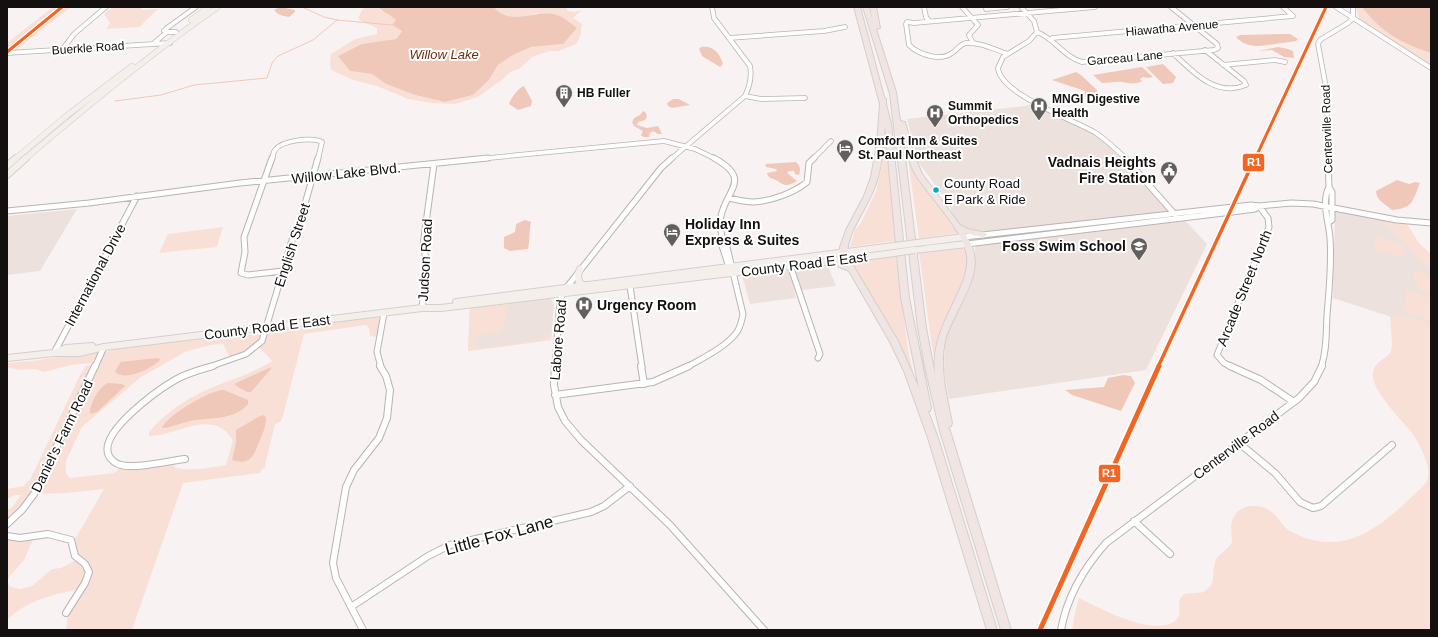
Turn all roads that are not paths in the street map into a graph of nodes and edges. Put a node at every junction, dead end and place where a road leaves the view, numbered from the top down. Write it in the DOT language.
graph roads {
  1 [pos="106,7"];
  2 [pos="196,7"];
  3 [pos="209,7"];
  4 [pos="218,7"];
  5 [pos="712,7"];
  6 [pos="857,7"];
  7 [pos="866,7"];
  8 [pos="873,7"];
  9 [pos="924,7"];
  10 [pos="962,7"];
  11 [pos="1007,7"];
  12 [pos="1022,7"];
  13 [pos="1095,7"];
  14 [pos="1171,7"];
  15 [pos="1283,7"];
  16 [pos="1336,7"];
  17 [pos="1353,7"];
  18 [pos="986,8"];
  19 [pos="1027,13"];
  20 [pos="993,16"];
  21 [pos="971,18"];
  22 [pos="1353,18"];
  23 [pos="929,21"];
  24 [pos="1194,26"];
  25 [pos="845,27"];
  26 [pos="167,32"];
  27 [pos="176,32"];
  28 [pos="1037,32"];
  29 [pos="729,38"];
  30 [pos="1052,38"];
  31 [pos="163,42"];
  32 [pos="877,42"];
  33 [pos="154,43"];
  34 [pos="170,43"];
  35 [pos="973,43"];
  36 [pos="62,50"];
  37 [pos="1205,50"];
  38 [pos="7,53"];
  39 [pos="1173,53"];
  40 [pos="1008,54"];
  41 [pos="1285,62"];
  42 [pos="1223,65"];
  43 [pos="1431,68"];
  44 [pos="893,92"];
  45 [pos="745,96"];
  46 [pos="805,98"];
  47 [pos="882,99"];
  48 [pos="66,117"];
  49 [pos="831,141"];
  50 [pos="41,146"];
  51 [pos="684,147"];
  52 [pos="434,164"];
  53 [pos="7,166"];
  54 [pos="7,175"];
  55 [pos="313,176"];
  56 [pos="264,181"];
  57 [pos="1329,187"];
  58 [pos="137,196"];
  59 [pos="1327,197"];
  60 [pos="729,198"];
  61 [pos="1305,204"];
  62 [pos="1259,206"];
  63 [pos="1326,206"];
  64 [pos="1332,207"];
  65 [pos="7,211"];
  66 [pos="1174,213"];
  67 [pos="1326,216"];
  68 [pos="1178,218"];
  69 [pos="1329,222"];
  70 [pos="954,223"];
  71 [pos="1431,223"];
  72 [pos="983,235"];
  73 [pos="966,241"];
  74 [pos="843,255"];
  75 [pos="789,262"];
  76 [pos="821,262"];
  77 [pos="580,269"];
  78 [pos="731,269"];
  79 [pos="850,269"];
  80 [pos="283,271"];
  81 [pos="590,285"];
  82 [pos="630,286"];
  83 [pos="563,291"];
  84 [pos="422,308"];
  85 [pos="384,313"];
  86 [pos="267,327"];
  87 [pos="104,347"];
  88 [pos="54,353"];
  89 [pos="7,358"];
  90 [pos="818,358"];
  91 [pos="644,384"];
  92 [pos="555,395"];
  93 [pos="1294,402"];
  94 [pos="933,438"];
  95 [pos="1239,443"];
  96 [pos="1392,445"];
  97 [pos="185,460"];
  98 [pos="955,465"];
  99 [pos="630,486"];
  100 [pos="1134,521"];
  101 [pos="10,522"];
  102 [pos="8,536"];
  103 [pos="1170,554"];
  104 [pos="351,607"];
  105 [pos="66,613"];
  106 [pos="361,629"];
  107 [pos="764,630"];
  108 [pos="992,630"];
  109 [pos="1006,630"];
  110 [pos="1061,630"];
  1 -- 36 [label="street"];
  2 -- 26 [label="street"];
  3 -- 27 [label="main road"];
  4 -- 34 [label="main road"];
  5 -- 29 [label="street"];
  6 -- 47 [label="highway"];
  7 -- 32 [label="highway"];
  8 -- 32 [label="highway"];
  9 -- 23 [label="street"];
  10 -- 21 [label="street"];
  11 -- 18 [label="street"];
  12 -- 19 [label="street"];
  13 -- 19 [label="street"];
  14 -- 24 [label="street"];
  15 -- 24 [label="street, Hiawatha Avenue"];
  16 -- 22 [label="street"];
  17 -- 22 [label="street"];
  18 -- 20 [label="street"];
  19 -- 20 [label="street"];
  19 -- 28 [label="street"];
  20 -- 21 [label="street"];
  21 -- 23 [label="street"];
  21 -- 35 [label="street"];
  22 -- 43 [label="street"];
  22 -- 57 [label="street, Centerville Road"];
  23 -- 35 [label="street"];
  24 -- 30 [label="street, Hiawatha Avenue"];
  24 -- 37 [label="street, Garceau Lane"];
  25 -- 29 [label="street"];
  26 -- 27 [label="street"];
  26 -- 33 [label="street"];
  27 -- 31 [label="main road"];
  28 -- 30 [label="street, Garceau Lane"];
  28 -- 40 [label="street"];
  29 -- 45 [label="street"];
  30 -- 39 [label="street, Garceau Lane"];
  31 -- 33 [label="street, Buerkle Road"];
  31 -- 34 [label="street, Buerkle Road"];
  31 -- 48 [label="main road"];
  32 -- 44 [label="highway"];
  33 -- 36 [label="street, Buerkle Road"];
  34 -- 50 [label="main road"];
  35 -- 40 [label="street"];
  36 -- 38 [label="street, Buerkle Road"];
  37 -- 39 [label="street, Garceau Lane"];
  37 -- 42 [label="street"];
  39 -- 42 [label="street"];
  40 -- 66 [label="street"];
  41 -- 42 [label="street"];
  44 -- 70 [label="highway"];
  44 -- 98 [label="highway"];
  45 -- 46 [label="street"];
  45 -- 51 [label="street, Labore Road"];
  47 -- 74 [label="highway"];
  47 -- 94 [label="highway"];
  48 -- 50 [label="main road"];
  48 -- 53 [label="main road"];
  49 -- 60 [label="street"];
  50 -- 54 [label="main road"];
  51 -- 52 [label="street, Willow Lake Blvd."];
  51 -- 60 [label="street, Willow Lake Blvd."];
  51 -- 77 [label="street, Labore Road"];
  52 -- 55 [label="street, Willow Lake Blvd."];
  52 -- 84 [label="street, Judson Road"];
  55 -- 56 [label="street, Willow Lake Blvd."];
  55 -- 56 [label="street, English Street"];
  55 -- 80 [label="street, English Street"];
  56 -- 58 [label="street, Willow Lake Blvd."];
  56 -- 80 [label="street"];
  57 -- 59 [label="street, Centerville Road"];
  57 -- 64 [label="street, Centerville Road"];
  58 -- 65 [label="street, Willow Lake Blvd."];
  58 -- 88 [label="street, International Drive"];
  59 -- 61 [label="street"];
  59 -- 63 [label="street, Centerville Road"];
  60 -- 78 [label="street, Willow Lake Blvd."];
  61 -- 62 [label="street"];
  61 -- 63 [label="street"];
  61 -- 67 [label="street"];
  62 -- 66 [label="street, County Road E East"];
  62 -- 68 [label="street, County Road E East"];
  62 -- 93 [label="street, Arcade Street North"];
  63 -- 64 [label="street"];
  63 -- 67 [label="street, Centerville Road"];
  64 -- 69 [label="street, Centerville Road"];
  64 -- 71 [label="street"];
  66 -- 68 [label="street"];
  66 -- 72 [label="street, County Road E East"];
  67 -- 69 [label="street, Centerville Road"];
  68 -- 73 [label="street, County Road E East"];
  69 -- 93 [label="street, Centerville Road"];
  70 -- 72 [label="highway"];
  70 -- 73 [label="highway"];
  72 -- 73 [label="street, County Road E East"];
  73 -- 74 [label="main road, County Road E East, bridge"];
  73 -- 98 [label="highway"];
  74 -- 75 [label="main road, County Road E East"];
  74 -- 76 [label="main road, County Road E East"];
  74 -- 79 [label="highway"];
  75 -- 76 [label="main road, County Road E East"];
  75 -- 78 [label="main road, County Road E East"];
  75 -- 90 [label="street"];
  76 -- 79 [label="highway"];
  77 -- 81 [label="main road"];
  77 -- 83 [label="street, Labore Road"];
  78 -- 81 [label="main road, County Road E East"];
  78 -- 82 [label="main road, County Road E East"];
  78 -- 91 [label="street, Willow Lake Blvd."];
  79 -- 94 [label="highway"];
  80 -- 86 [label="street, English Street"];
  81 -- 83 [label="main road, County Road E East"];
  82 -- 83 [label="main road, County Road E East"];
  82 -- 91 [label="street"];
  83 -- 84 [label="main road, County Road E East"];
  83 -- 92 [label="street, Labore Road"];
  84 -- 85 [label="main road, County Road E East"];
  85 -- 86 [label="main road, County Road E East"];
  85 -- 104 [label="street"];
  86 -- 87 [label="main road, County Road E East"];
  86 -- 97 [label="street, English Street"];
  87 -- 88 [label="main road, County Road E East"];
  87 -- 101 [label="street, Daniel's Farm Road"];
  88 -- 89 [label="main road, County Road E East"];
  91 -- 92 [label="street, Willow Lake Blvd."];
  92 -- 99 [label="street, Labore Road"];
  93 -- 95 [label="street, Centerville Road"];
  94 -- 108 [label="highway"];
  95 -- 96 [label="street"];
  95 -- 100 [label="street, Centerville Road"];
  98 -- 109 [label="highway"];
  99 -- 104 [label="street, Little Fox Lane"];
  99 -- 107 [label="street, Labore Road"];
  100 -- 103 [label="street"];
  100 -- 110 [label="street, Centerville Road"];
  101 -- 102 [label="street, Daniel's Farm Road"];
  102 -- 105 [label="street, Daniel's Farm Road"];
  104 -- 106 [label="street"];
}
